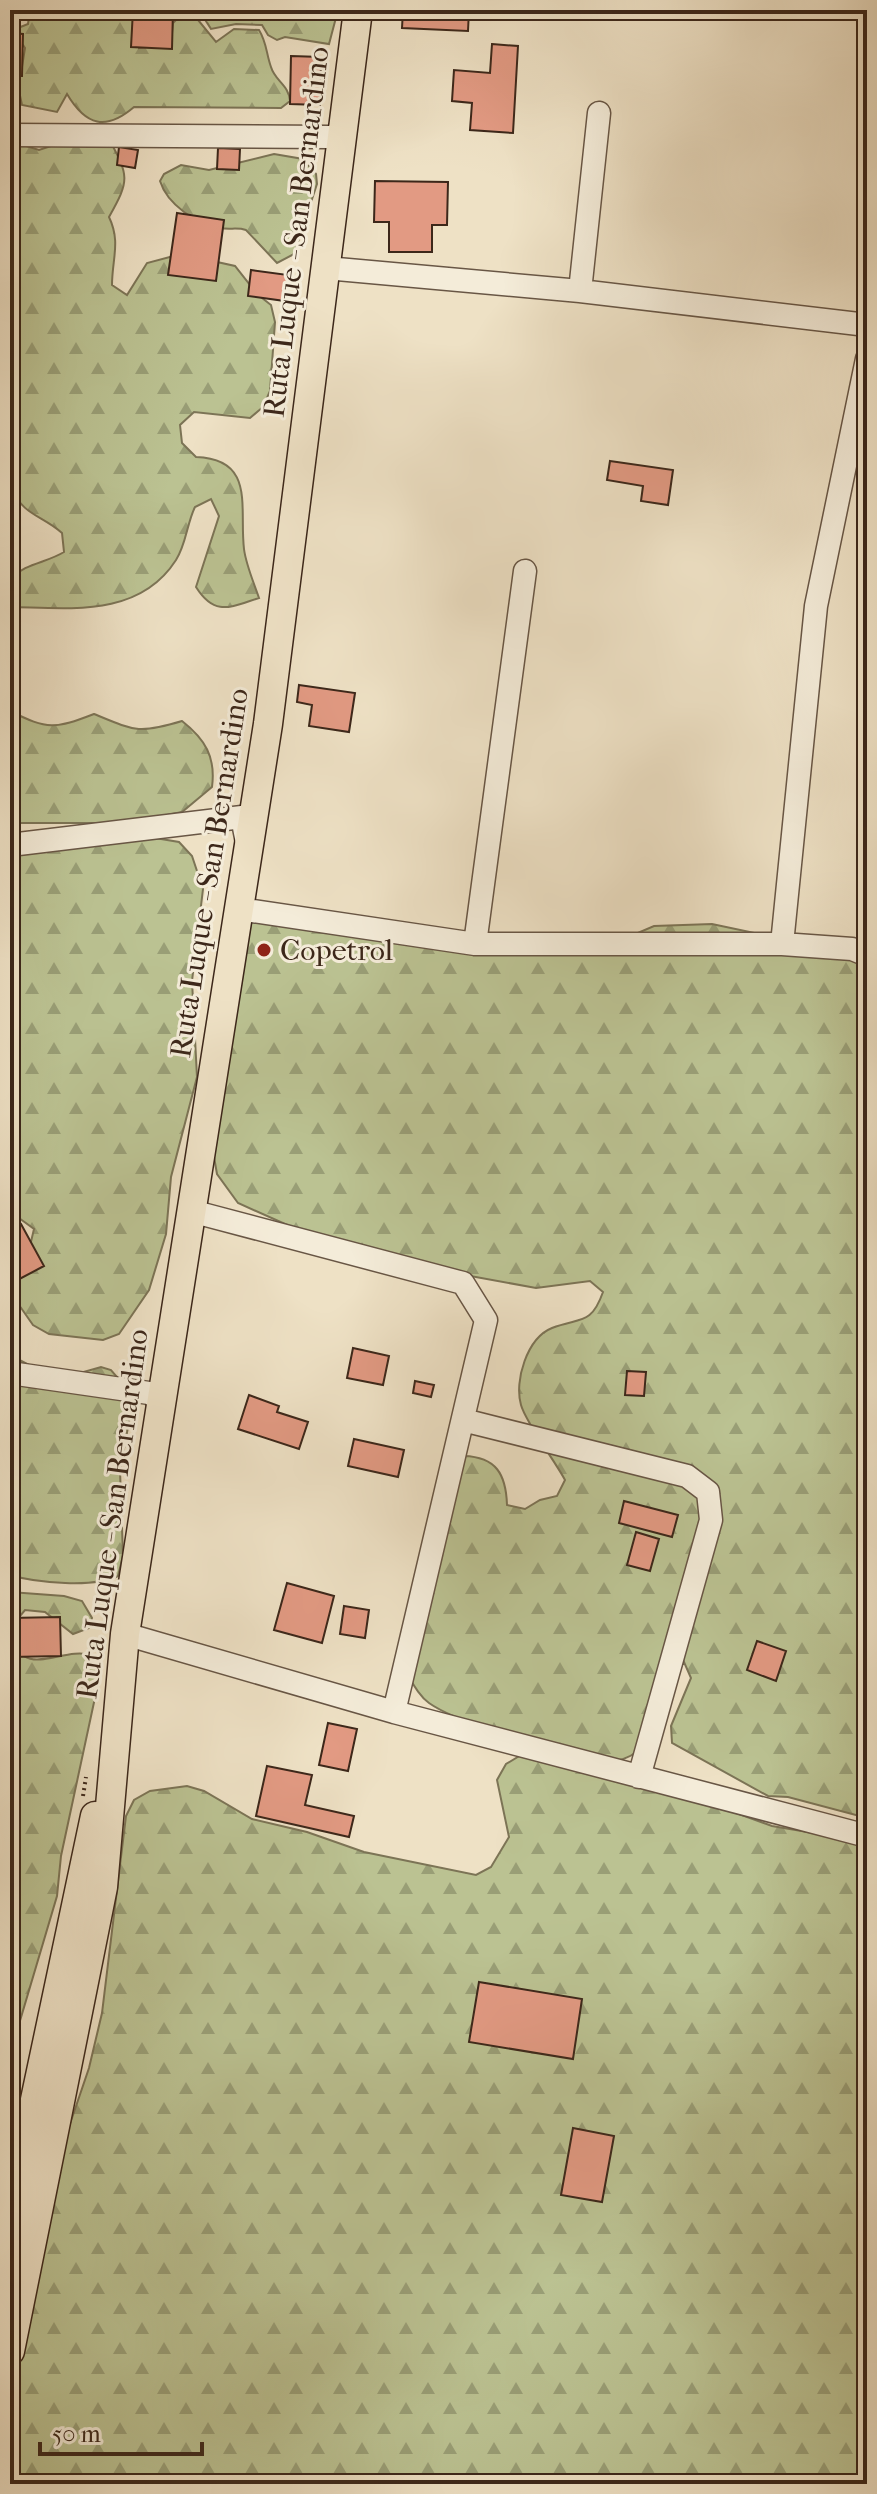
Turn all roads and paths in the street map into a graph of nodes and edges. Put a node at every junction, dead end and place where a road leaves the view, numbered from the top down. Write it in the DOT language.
graph roads {
  1 [pos="358,10"];
  2 [pos="599,113"];
  3 [pos="343,134"];
  4 [pos="10,135"];
  5 [pos="326,268"];
  6 [pos="580,291"];
  7 [pos="867,325"];
  8 [pos="867,359"];
  9 [pos="525,571"];
  10 [pos="10,845"];
  11 [pos="248,848"];
  12 [pos="239,909"];
  13 [pos="475,944"];
  14 [pos="782,944"];
  15 [pos="867,955"];
  16 [pos="191,1211"];
  17 [pos="10,1373"];
  18 [pos="162,1401"];
  19 [pos="463,1420"];
  20 [pos="125,1634"];
  21 [pos="394,1712"];
  22 [pos="113,1745"];
  23 [pos="639,1777"];
  24 [pos="867,1836"];
  25 [pos="10,2218"];
  26 [pos="10,2351"];
  1 -- 3 [label="main road, Ruta Luque - San Bernardino"];
  2 -- 6 [label="street"];
  3 -- 4 [label="street"];
  3 -- 5 [label="main road, Ruta Luque - San Bernardino"];
  5 -- 6 [label="street"];
  5 -- 11 [label="main road, Ruta Luque - San Bernardino"];
  6 -- 7 [label="street"];
  8 -- 14 [label="street"];
  9 -- 13 [label="street"];
  10 -- 11 [label="street"];
  11 -- 12 [label="main road, Ruta Luque - San Bernardino"];
  12 -- 13 [label="street"];
  12 -- 16 [label="main road, Ruta Luque - San Bernardino"];
  13 -- 14 [label="street"];
  14 -- 15 [label="street"];
  16 -- 18 [label="main road, Ruta Luque - San Bernardino"];
  16 -- 19 [label="street"];
  17 -- 18 [label="street"];
  18 -- 20 [label="main road, Ruta Luque - San Bernardino"];
  19 -- 21 [label="street"];
  19 -- 23 [label="street"];
  20 -- 21 [label="street"];
  20 -- 22 [label="main road, Ruta Luque - San Bernardino"];
  21 -- 23 [label="street"];
  22 -- 25 [label="main road"];
  22 -- 26 [label="main road"];
  23 -- 24 [label="street"];
}
